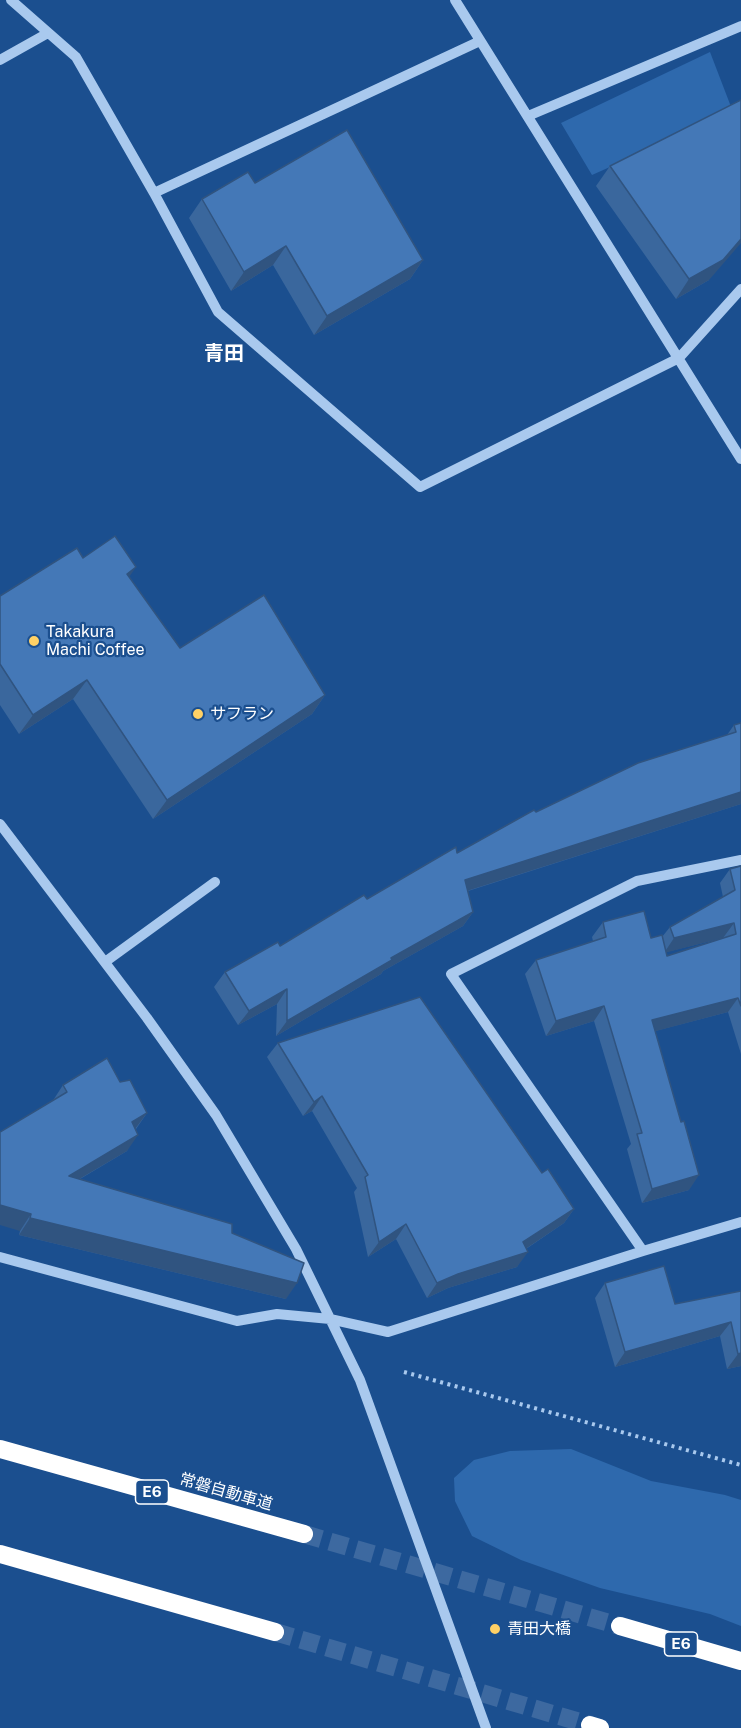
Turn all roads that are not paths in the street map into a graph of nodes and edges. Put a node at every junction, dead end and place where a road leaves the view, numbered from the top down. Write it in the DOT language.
graph roads {
  1 [pos="11,0"];
  2 [pos="455,0"];
  3 [pos="741,26"];
  4 [pos="48,33"];
  5 [pos="480,41"];
  6 [pos="0,60"];
  7 [pos="528,116"];
  8 [pos="154,193"];
  9 [pos="741,289"];
  10 [pos="679,358"];
  11 [pos="741,459"];
  12 [pos="0,824"];
  13 [pos="741,860"];
  14 [pos="215,882"];
  15 [pos="105,962"];
  16 [pos="741,1222"];
  17 [pos="643,1251"];
  18 [pos="0,1257"];
  19 [pos="330,1319"];
  20 [pos="0,1449"];
  21 [pos="304,1534"];
  22 [pos="0,1554"];
  23 [pos="620,1626"];
  24 [pos="275,1632"];
  25 [pos="741,1662"];
  26 [pos="486,1728"];
  1 -- 4 [label="street"];
  2 -- 5 [label="street"];
  3 -- 7 [label="street"];
  4 -- 6 [label="street"];
  4 -- 8 [label="street"];
  5 -- 7 [label="street"];
  5 -- 8 [label="street"];
  7 -- 10 [label="street"];
  8 -- 10 [label="street"];
  9 -- 10 [label="street"];
  10 -- 11 [label="street"];
  12 -- 15 [label="street"];
  13 -- 17 [label="street"];
  14 -- 15 [label="street"];
  15 -- 19 [label="street"];
  16 -- 17 [label="street"];
  17 -- 19 [label="street"];
  18 -- 19 [label="street"];
  19 -- 26 [label="street"];
  20 -- 21 [label="highway, 常磐自動車道 / E6"];
  22 -- 24 [label="highway"];
  23 -- 25 [label="highway, E6"];
}
